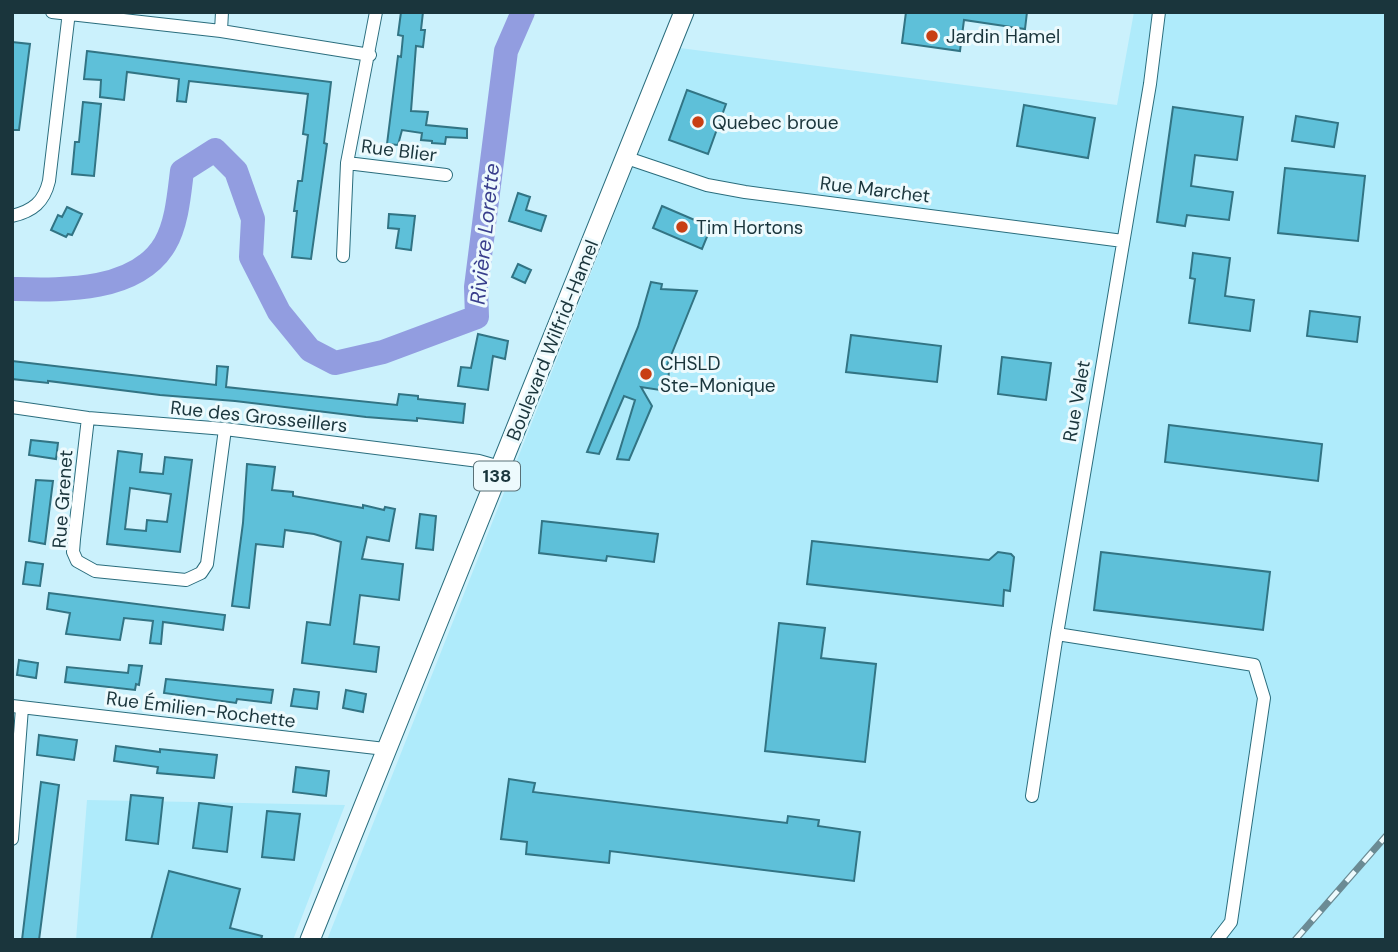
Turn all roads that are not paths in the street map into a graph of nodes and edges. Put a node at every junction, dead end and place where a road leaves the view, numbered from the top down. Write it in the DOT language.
graph roads {
  1 [pos="52,12"];
  2 [pos="222,12"];
  3 [pos="376,12"];
  4 [pos="684,12"];
  5 [pos="1160,12"];
  6 [pos="69,13"];
  7 [pos="221,31"];
  8 [pos="370,55"];
  9 [pos="627,158"];
  10 [pos="347,163"];
  11 [pos="446,174"];
  12 [pos="12,216"];
  13 [pos="1123,241"];
  14 [pos="344,256"];
  15 [pos="12,407"];
  16 [pos="88,418"];
  17 [pos="225,429"];
  18 [pos="500,467"];
  19 [pos="1057,634"];
  20 [pos="17,707"];
  21 [pos="385,749"];
  22 [pos="1032,796"];
  23 [pos="12,839"];
  24 [pos="310,940"];
  25 [pos="1217,940"];
  1 -- 6 [label="street"];
  2 -- 7 [label="street"];
  3 -- 8 [label="street"];
  4 -- 9 [label="main road, Boulevard Wilfrid-Hamel / 138"];
  5 -- 13 [label="street, Rue Valet"];
  6 -- 7 [label="street"];
  6 -- 12 [label="street"];
  7 -- 8 [label="street"];
  8 -- 10 [label="street"];
  9 -- 13 [label="street, Rue Marchet"];
  9 -- 18 [label="main road, Boulevard Wilfrid-Hamel / 138"];
  10 -- 11 [label="street, Rue Blier"];
  10 -- 14 [label="street"];
  13 -- 19 [label="street, Rue Valet"];
  15 -- 16 [label="street, Rue des Grosseillers"];
  16 -- 17 [label="street, Rue des Grosseillers"];
  16 -- 17 [label="street, Rue Grenet"];
  17 -- 18 [label="street, Rue des Grosseillers"];
  18 -- 21 [label="main road, Boulevard Wilfrid-Hamel / 138"];
  19 -- 22 [label="street, Rue Valet"];
  19 -- 25 [label="street"];
  20 -- 21 [label="street, Rue Émilien-Rochette"];
  20 -- 23 [label="street"];
  21 -- 24 [label="main road, Boulevard Wilfrid-Hamel / 138"];
}
